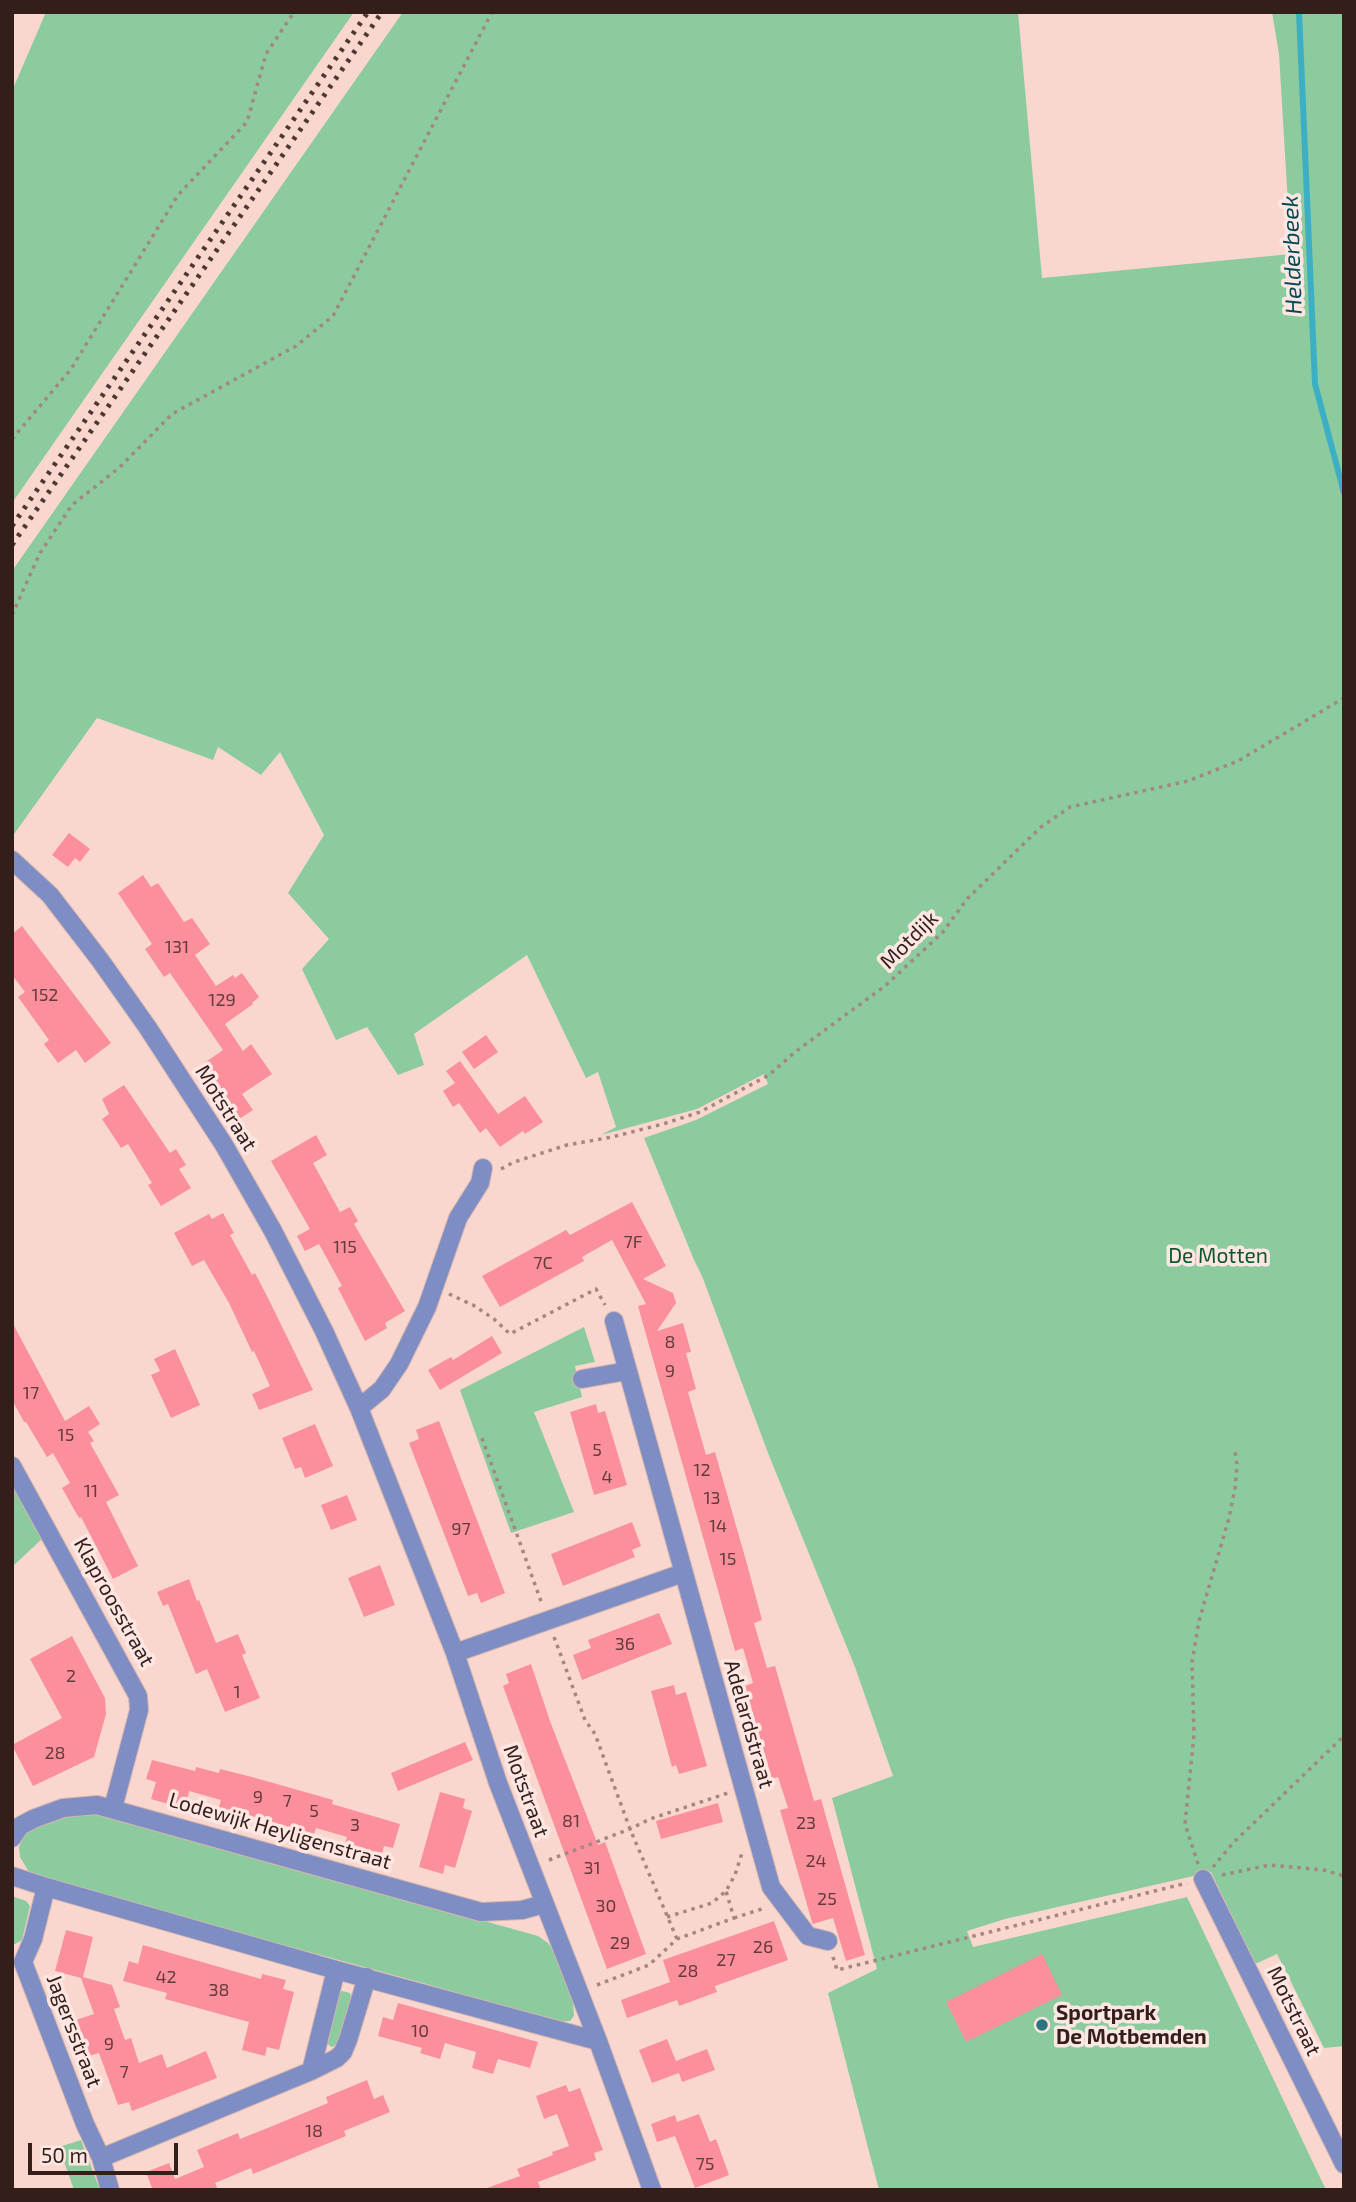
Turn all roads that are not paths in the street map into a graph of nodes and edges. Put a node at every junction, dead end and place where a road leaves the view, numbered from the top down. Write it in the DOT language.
graph roads {
  1 [pos="12,860"];
  2 [pos="481,1175"];
  3 [pos="614,1321"];
  4 [pos="627,1371"];
  5 [pos="582,1379"];
  6 [pos="359,1408"];
  7 [pos="12,1466"];
  8 [pos="683,1573"];
  9 [pos="455,1653"];
  10 [pos="113,1808"];
  11 [pos="12,1838"];
  12 [pos="12,1876"];
  13 [pos="1203,1879"];
  14 [pos="46,1888"];
  15 [pos="544,1904"];
  16 [pos="828,1941"];
  17 [pos="18,1958"];
  18 [pos="336,1970"];
  19 [pos="367,1977"];
  20 [pos="597,2041"];
  21 [pos="311,2071"];
  22 [pos="101,2158"];
  23 [pos="1344,2164"];
  24 [pos="110,2190"];
  25 [pos="652,2190"];
  1 -- 6 [label="street, Motstraat"];
  2 -- 6 [label="street"];
  3 -- 4 [label="street, Adelardstraat"];
  4 -- 5 [label="street"];
  4 -- 8 [label="street, Adelardstraat"];
  6 -- 9 [label="street, Motstraat"];
  7 -- 10 [label="street, Klaproosstraat"];
  8 -- 9 [label="street"];
  8 -- 16 [label="street, Adelardstraat"];
  9 -- 15 [label="street, Motstraat"];
  10 -- 11 [label="street, Lodewijk Heyligenstraat"];
  10 -- 15 [label="street, Lodewijk Heyligenstraat"];
  12 -- 14 [label="street"];
  13 -- 23 [label="street, Motstraat"];
  14 -- 17 [label="street, Jagersstraat"];
  14 -- 18 [label="street"];
  15 -- 20 [label="street, Motstraat"];
  17 -- 22 [label="street, Jagersstraat"];
  18 -- 19 [label="street"];
  18 -- 21 [label="street"];
  19 -- 20 [label="street"];
  19 -- 21 [label="street"];
  20 -- 25 [label="street, Motstraat"];
  21 -- 22 [label="street"];
  22 -- 24 [label="street, Jagersstraat"];
}
